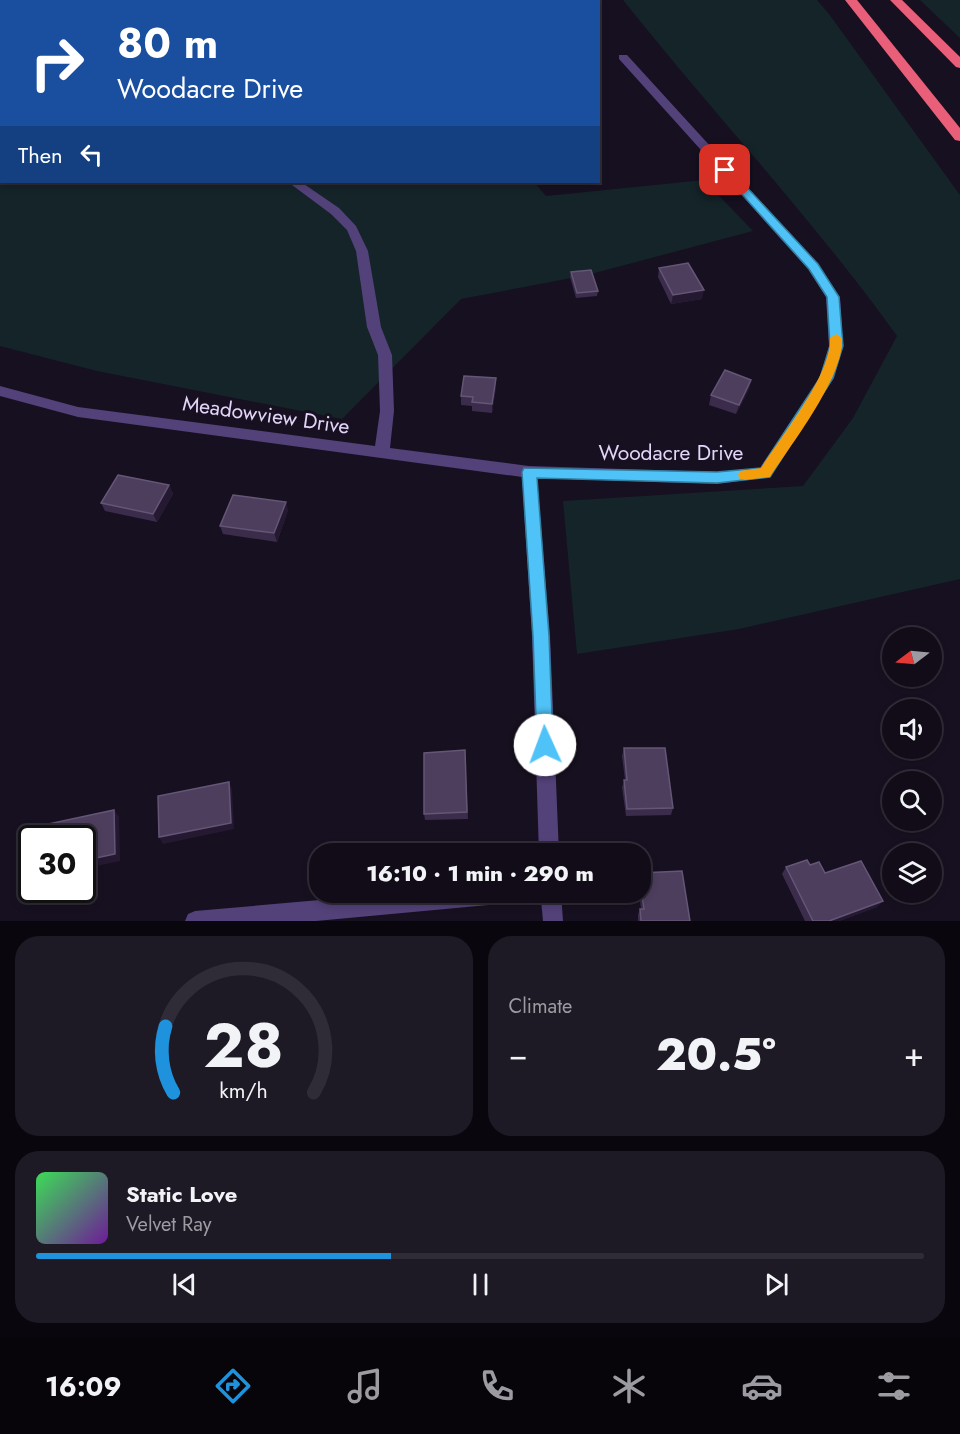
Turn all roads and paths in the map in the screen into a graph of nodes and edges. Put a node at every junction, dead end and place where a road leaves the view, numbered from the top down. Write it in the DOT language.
graph roads {
  1 [pos="851,0"];
  2 [pos="896,0"];
  3 [pos="622,57"];
  4 [pos="960,64"];
  5 [pos="960,137"];
  6 [pos="295,183"];
  7 [pos="0,391"];
  8 [pos="382,452"];
  9 [pos="529,472"];
  10 [pos="549,843"];
  11 [pos="407,903"];
  12 [pos="552,903"];
  13 [pos="195,921"];
  14 [pos="553,921"];
  1 -- 5 [label="highway"];
  2 -- 4 [label="highway"];
  3 -- 9 [label="street, Woodacre Drive"];
  6 -- 8 [label="street"];
  7 -- 8 [label="street, Meadowview Drive"];
  8 -- 9 [label="street, Meadowview Drive"];
  9 -- 10 [label="street"];
  11 -- 13 [label="street"];
  12 -- 14 [label="street"];
}
